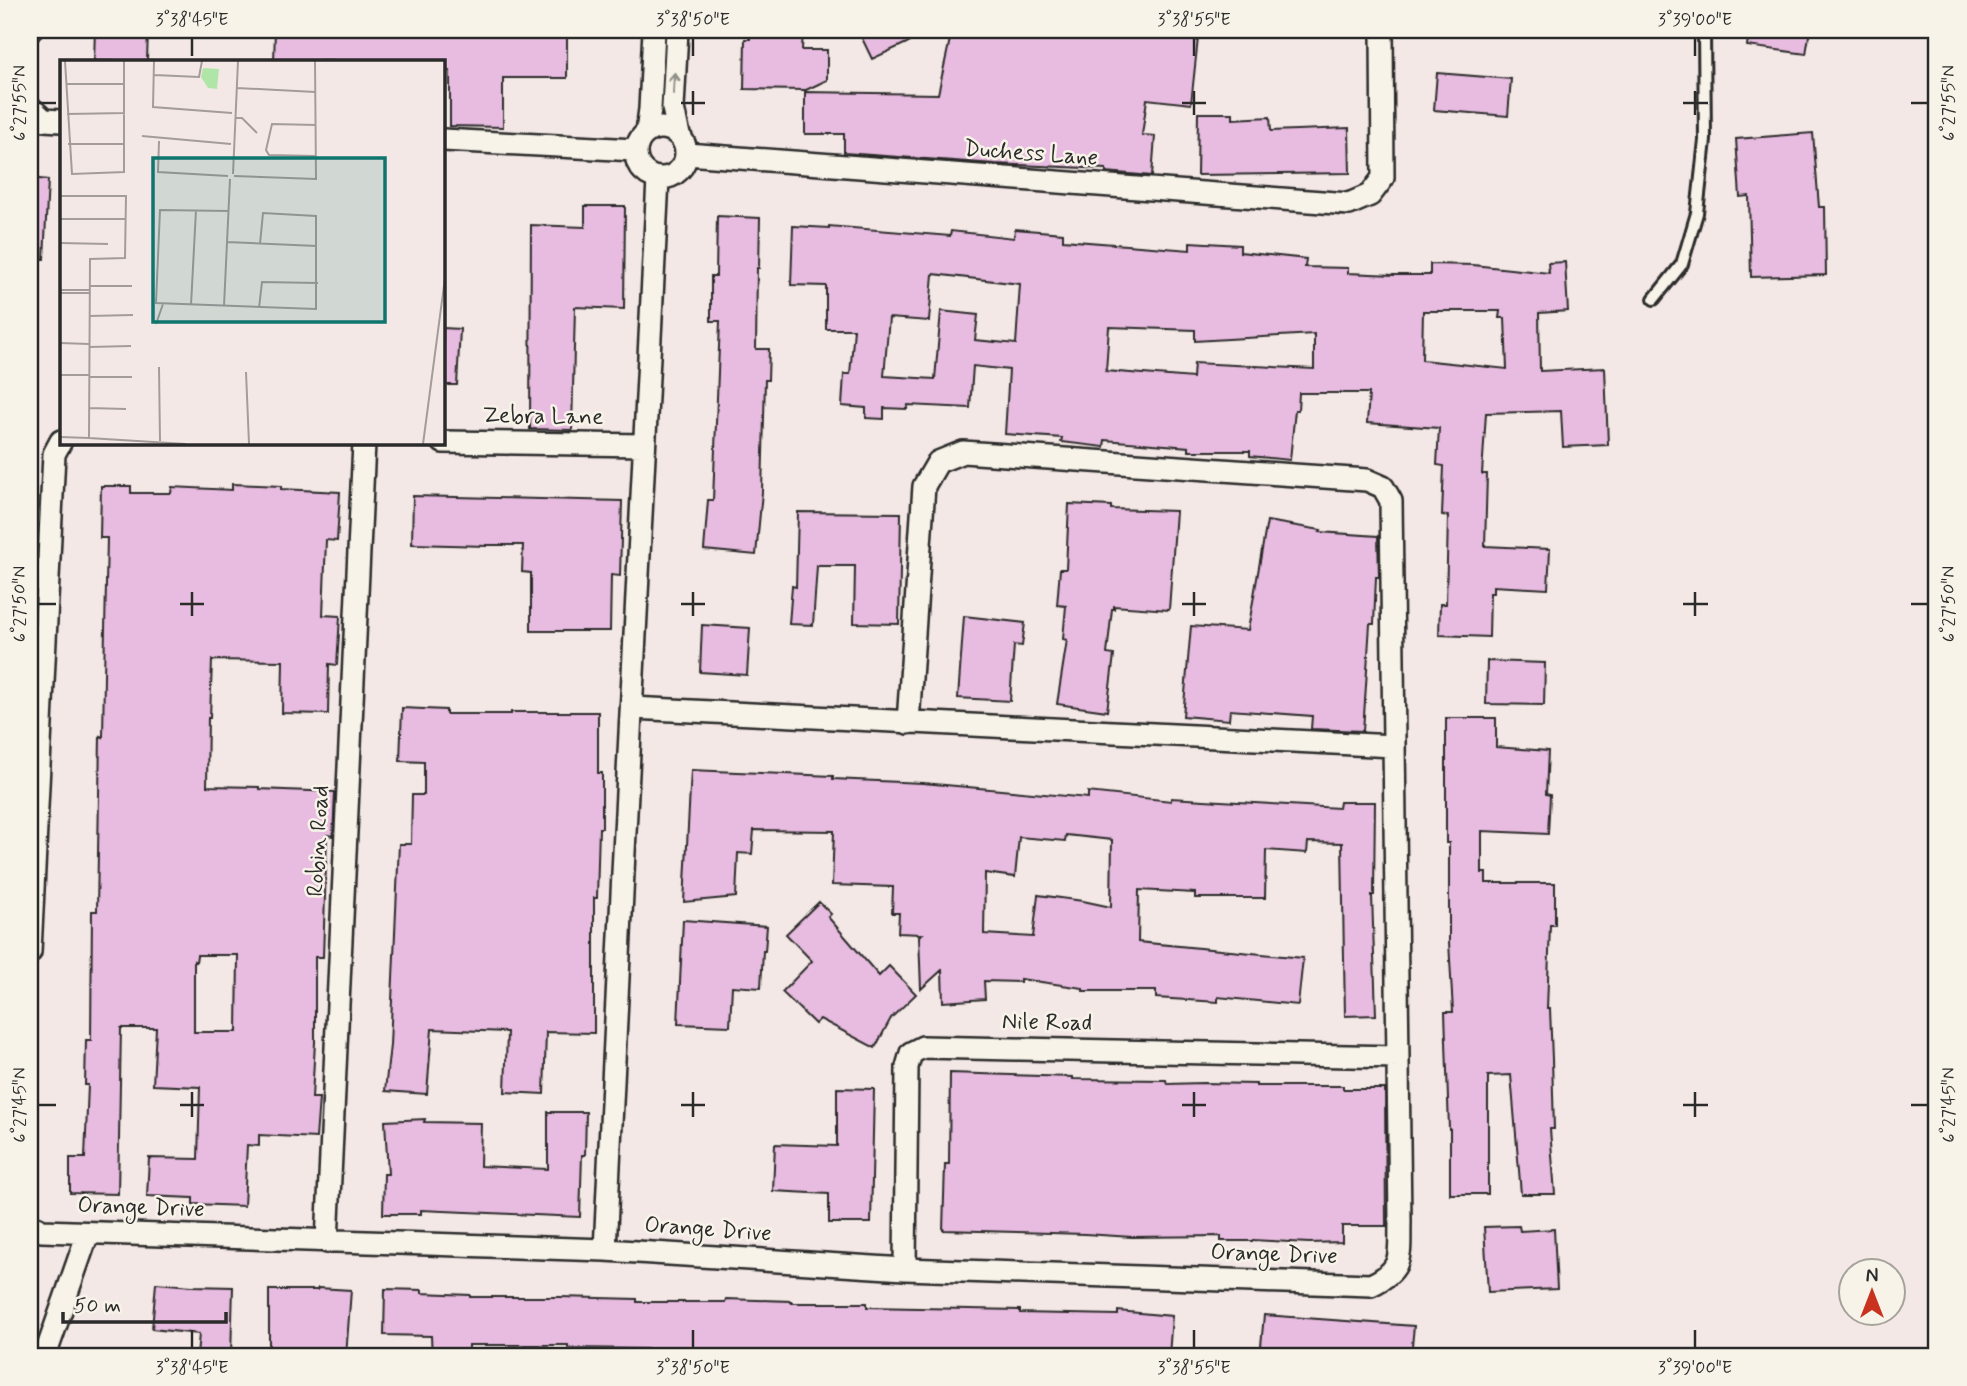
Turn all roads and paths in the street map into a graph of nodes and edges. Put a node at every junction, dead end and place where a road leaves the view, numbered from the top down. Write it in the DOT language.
graph roads {
  1 [pos="654,30"];
  2 [pos="677,30"];
  3 [pos="1382,30"];
  4 [pos="1703,30"];
  5 [pos="30,107"];
  6 [pos="60,121"];
  7 [pos="444,140"];
  8 [pos="641,141"];
  9 [pos="683,144"];
  10 [pos="658,178"];
  11 [pos="1654,299"];
  12 [pos="444,442"];
  13 [pos="60,443"];
  14 [pos="364,444"];
  15 [pos="643,445"];
  16 [pos="632,708"];
  17 [pos="908,723"];
  18 [pos="1394,746"];
  19 [pos="30,952"];
  20 [pos="1398,1057"];
  21 [pos="30,1225"];
  22 [pos="89,1233"];
  23 [pos="327,1242"];
  24 [pos="606,1250"];
  25 [pos="905,1269"];
  26 [pos="44,1356"];
  1 -- 8 [label="street"];
  9 -- 2 [label="street, one-way"];
  3 -- 9 [label="street, Duchess Lane"];
  4 -- 11 [label="lane"];
  5 -- 6 [label="street"];
  7 -- 8 [label="street"];
  8 -- 9 [label="street"];
  8 -- 10 [label="street"];
  9 -- 10 [label="street"];
  10 -- 15 [label="street"];
  12 -- 15 [label="street, Zebra Lane"];
  13 -- 19 [label="street"];
  14 -- 23 [label="street, Robin Road"];
  15 -- 16 [label="street"];
  16 -- 17 [label="street"];
  16 -- 24 [label="street"];
  17 -- 18 [label="street"];
  17 -- 18 [label="street"];
  18 -- 20 [label="street"];
  20 -- 25 [label="street, Nile Road"];
  20 -- 25 [label="street, Orange Drive"];
  21 -- 22 [label="street, Orange Drive"];
  22 -- 23 [label="street, Orange Drive"];
  22 -- 26 [label="street"];
  23 -- 24 [label="street, Orange Drive"];
  24 -- 25 [label="street, Orange Drive"];
}
